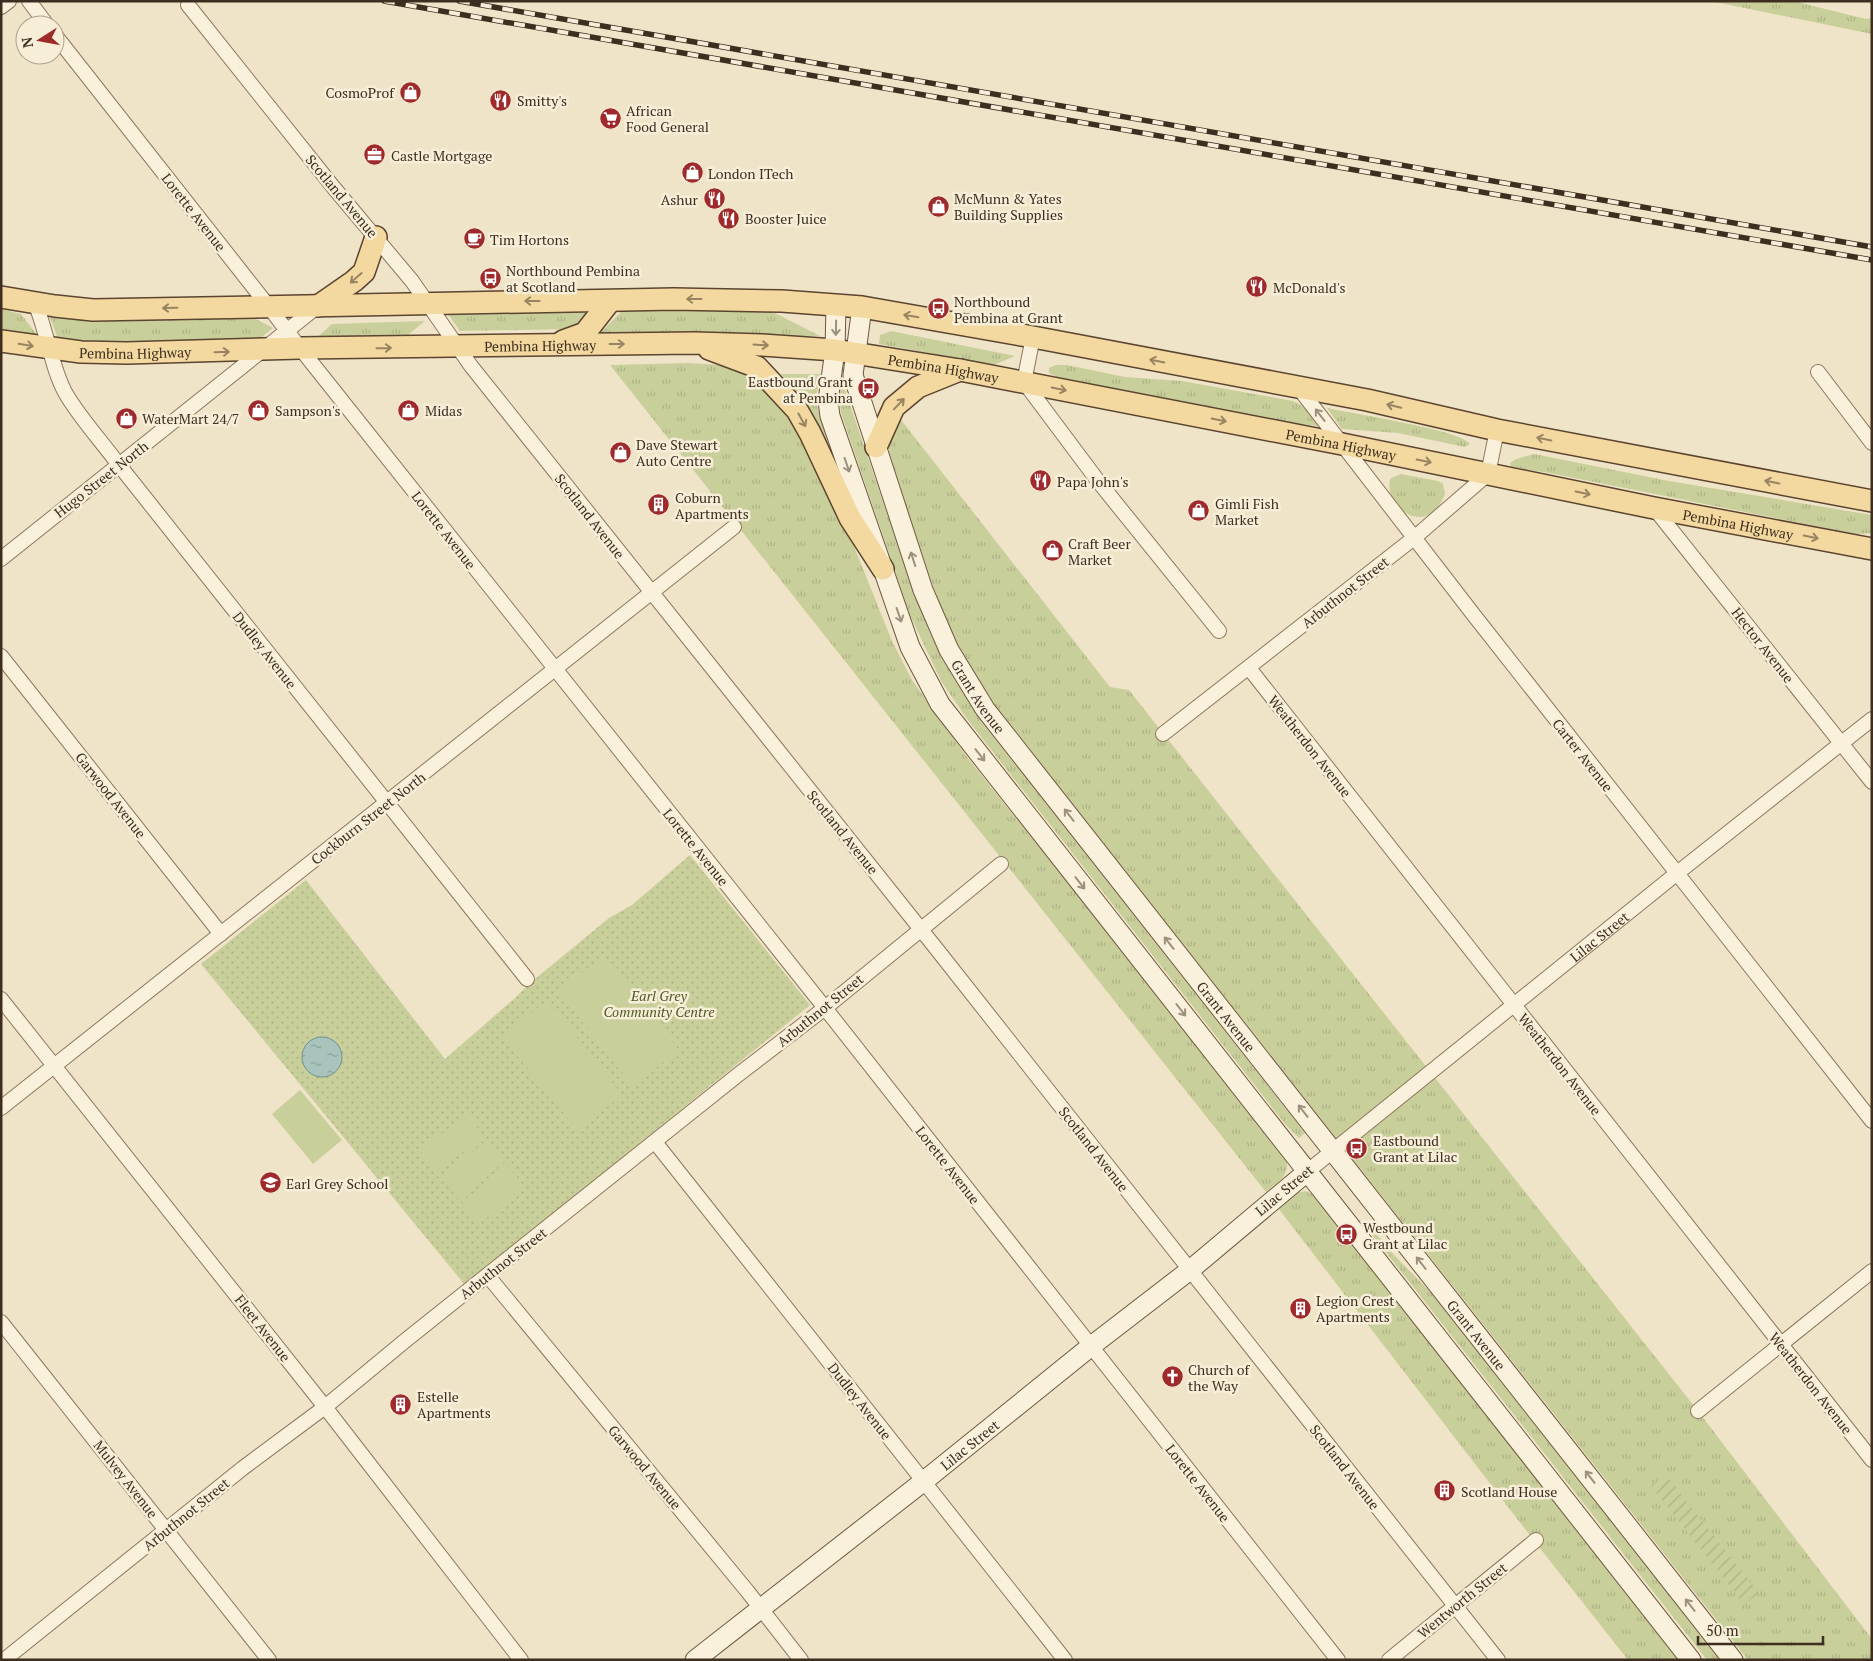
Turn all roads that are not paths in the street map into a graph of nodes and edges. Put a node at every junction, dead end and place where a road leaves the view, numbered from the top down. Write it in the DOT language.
graph roads {
  1 [pos="9,1"];
  2 [pos="29,1"];
  3 [pos="188,5"];
  4 [pos="1,8"];
  5 [pos="40,15"];
  6 [pos="65,48"];
  7 [pos="376,237"];
  8 [pos="1,296"];
  9 [pos="610,301"];
  10 [pos="35,303"];
  11 [pos="428,303"];
  12 [pos="836,305"];
  13 [pos="318,306"];
  14 [pos="269,307"];
  15 [pos="862,307"];
  16 [pos="287,331"];
  17 [pos="1033,337"];
  18 [pos="1,341"];
  19 [pos="695,343"];
  20 [pos="456,346"];
  21 [pos="551,346"];
  22 [pos="300,348"];
  23 [pos="51,349"];
  24 [pos="262,350"];
  25 [pos="845,352"];
  26 [pos="960,370"];
  27 [pos="1818,372"];
  28 [pos="1024,382"];
  29 [pos="1298,387"];
  30 [pos="1497,430"];
  31 [pos="1872,443"];
  32 [pos="1342,444"];
  33 [pos="876,447"];
  34 [pos="119,465"];
  35 [pos="1488,474"];
  36 [pos="1872,501"];
  37 [pos="1654,508"];
  38 [pos="734,527"];
  39 [pos="1414,538"];
  40 [pos="1871,547"];
  41 [pos="1,559"];
  42 [pos="883,569"];
  43 [pos="651,593"];
  44 [pos="1219,631"];
  45 [pos="1,656"];
  46 [pos="1249,668"];
  47 [pos="555,669"];
  48 [pos="1872,720"];
  49 [pos="1163,734"];
  50 [pos="1841,744"];
  51 [pos="1872,782"];
  52 [pos="386,803"];
  53 [pos="1000,864"];
  54 [pos="1676,874"];
  55 [pos="920,929"];
  56 [pos="221,934"];
  57 [pos="527,979"];
  58 [pos="1,999"];
  59 [pos="1514,1006"];
  60 [pos="825,1008"];
  61 [pos="55,1066"];
  62 [pos="1,1108"];
  63 [pos="1872,1121"];
  64 [pos="655,1142"];
  65 [pos="1333,1150"];
  66 [pos="1308,1171"];
  67 [pos="1190,1270"];
  68 [pos="1872,1271"];
  69 [pos="488,1276"];
  70 [pos="1,1322"];
  71 [pos="1781,1345"];
  72 [pos="1090,1347"];
  73 [pos="325,1407"];
  74 [pos="1698,1412"];
  75 [pos="1872,1460"];
  76 [pos="924,1482"];
  77 [pos="166,1531"];
  78 [pos="1536,1540"];
  79 [pos="1456,1606"];
  80 [pos="761,1608"];
  81 [pos="4,1660"];
  82 [pos="268,1660"];
  83 [pos="521,1660"];
  84 [pos="695,1660"];
  85 [pos="801,1660"];
  86 [pos="1065,1660"];
  87 [pos="1338,1660"];
  88 [pos="1389,1660"];
  89 [pos="1498,1660"];
  90 [pos="1691,1660"];
  91 [pos="1733,1660"];
  1 -- 4 [label="street"];
  2 -- 5 [label="street"];
  3 -- 7 [label="street, Scotland Avenue"];
  6 -- 14 [label="street, Lorette Avenue"];
  7 -- 11 [label="street, Scotland Avenue"];
  7 -- 13 [label="main road, one-way"];
  8 -- 10 [label="main road"];
  9 -- 11 [label="main road, one-way"];
  12 -- 9 [label="main road, one-way"];
  9 -- 21 [label="main road"];
  14 -- 10 [label="main road, one-way"];
  10 -- 23 [label="street, Dudley Avenue"];
  11 -- 13 [label="main road"];
  11 -- 20 [label="street, Scotland Avenue"];
  12 -- 15 [label="main road"];
  12 -- 25 [label="main road, Grant Avenue, one-way"];
  13 -- 14 [label="main road"];
  13 -- 16 [label="street, Hugo Street North"];
  14 -- 16 [label="street, Lorette Avenue"];
  17 -- 15 [label="main road, one-way"];
  15 -- 25 [label="main road, Grant Avenue"];
  16 -- 22 [label="street, Lorette Avenue"];
  16 -- 24 [label="street, Hugo Street North"];
  17 -- 28 [label="street"];
  29 -- 17 [label="main road, one-way"];
  18 -- 23 [label="main road, Pembina Highway, one-way"];
  21 -- 19 [label="main road, Pembina Highway, one-way"];
  19 -- 25 [label="main road, Pembina Highway, one-way"];
  19 -- 42 [label="main road, one-way"];
  20 -- 21 [label="main road, Pembina Highway"];
  22 -- 20 [label="main road, Pembina Highway, one-way"];
  20 -- 43 [label="street, Scotland Avenue"];
  22 -- 24 [label="main road, Pembina Highway"];
  22 -- 47 [label="street, Lorette Avenue"];
  23 -- 24 [label="main road, Pembina Highway, one-way"];
  23 -- 34 [label="street, Dudley Avenue"];
  24 -- 34 [label="street, Hugo Street North"];
  25 -- 26 [label="main road, Pembina Highway"];
  25 -- 33 [label="main road, Grant Avenue"];
  25 -- 42 [label="main road, Grant Avenue, one-way"];
  26 -- 28 [label="main road, Pembina Highway"];
  33 -- 26 [label="main road, one-way"];
  27 -- 31 [label="street"];
  28 -- 32 [label="main road, Pembina Highway, one-way"];
  28 -- 44 [label="street"];
  30 -- 29 [label="main road, one-way"];
  32 -- 29 [label="street, Carter Avenue, one-way"];
  30 -- 35 [label="street"];
  36 -- 30 [label="main road, one-way"];
  32 -- 35 [label="main road, Pembina Highway, one-way"];
  32 -- 39 [label="street, Carter Avenue"];
  65 -- 33 [label="main road, Grant Avenue, one-way"];
  34 -- 41 [label="street, Hugo Street North"];
  34 -- 52 [label="street, Dudley Avenue"];
  35 -- 37 [label="main road, Pembina Highway, one-way"];
  35 -- 39 [label="street, Arbuthnot Street"];
  37 -- 40 [label="main road, Pembina Highway, one-way"];
  37 -- 50 [label="street, Hector Avenue"];
  38 -- 43 [label="street, Cockburn Street North"];
  39 -- 46 [label="street, Arbuthnot Street"];
  39 -- 54 [label="street, Carter Avenue"];
  42 -- 66 [label="main road, Grant Avenue, one-way"];
  43 -- 47 [label="street, Cockburn Street North"];
  43 -- 55 [label="street, Scotland Avenue"];
  45 -- 56 [label="street, Garwood Avenue"];
  46 -- 49 [label="street, Arbuthnot Street"];
  46 -- 59 [label="street, Weatherdon Avenue"];
  47 -- 52 [label="street, Cockburn Street North"];
  47 -- 60 [label="street, Lorette Avenue"];
  48 -- 50 [label="street, Lilac Street"];
  50 -- 51 [label="street, Hector Avenue"];
  50 -- 54 [label="street, Lilac Street"];
  52 -- 56 [label="street, Cockburn Street North"];
  52 -- 57 [label="street, Dudley Avenue"];
  53 -- 55 [label="street, Arbuthnot Street"];
  54 -- 59 [label="street, Lilac Street"];
  54 -- 63 [label="street, Carter Avenue"];
  55 -- 60 [label="street, Arbuthnot Street"];
  55 -- 67 [label="street, Scotland Avenue"];
  56 -- 61 [label="street, Cockburn Street North"];
  58 -- 61 [label="street, Fleet Avenue"];
  59 -- 65 [label="street, Lilac Street"];
  59 -- 71 [label="street, Weatherdon Avenue"];
  60 -- 64 [label="street, Arbuthnot Street"];
  60 -- 72 [label="street, Lorette Avenue"];
  61 -- 62 [label="street, Cockburn Street North"];
  61 -- 73 [label="street, Fleet Avenue"];
  64 -- 69 [label="street, Arbuthnot Street"];
  64 -- 76 [label="street, Dudley Avenue"];
  65 -- 66 [label="street, Lilac Street"];
  91 -- 65 [label="main road, Grant Avenue, one-way"];
  66 -- 67 [label="main road, Lilac Street"];
  66 -- 90 [label="main road, Grant Avenue"];
  67 -- 72 [label="main road, Lilac Street"];
  67 -- 79 [label="street, Scotland Avenue"];
  68 -- 71 [label="street"];
  69 -- 73 [label="street, Arbuthnot Street"];
  69 -- 80 [label="street, Garwood Avenue"];
  70 -- 77 [label="street, Mulvey Avenue"];
  71 -- 74 [label="street"];
  71 -- 75 [label="street, Weatherdon Avenue"];
  72 -- 76 [label="main road, Lilac Street"];
  72 -- 87 [label="street, Lorette Avenue"];
  73 -- 77 [label="street, Arbuthnot Street"];
  73 -- 83 [label="street, Fleet Avenue"];
  76 -- 80 [label="main road, Lilac Street"];
  76 -- 86 [label="street, Dudley Avenue"];
  77 -- 81 [label="street, Arbuthnot Street"];
  77 -- 82 [label="street, Mulvey Avenue"];
  78 -- 79 [label="street, Wentworth Street"];
  79 -- 88 [label="street, Wentworth Street"];
  79 -- 89 [label="street, Scotland Avenue"];
  80 -- 84 [label="main road, Lilac Street"];
  80 -- 85 [label="street, Garwood Avenue"];
}
